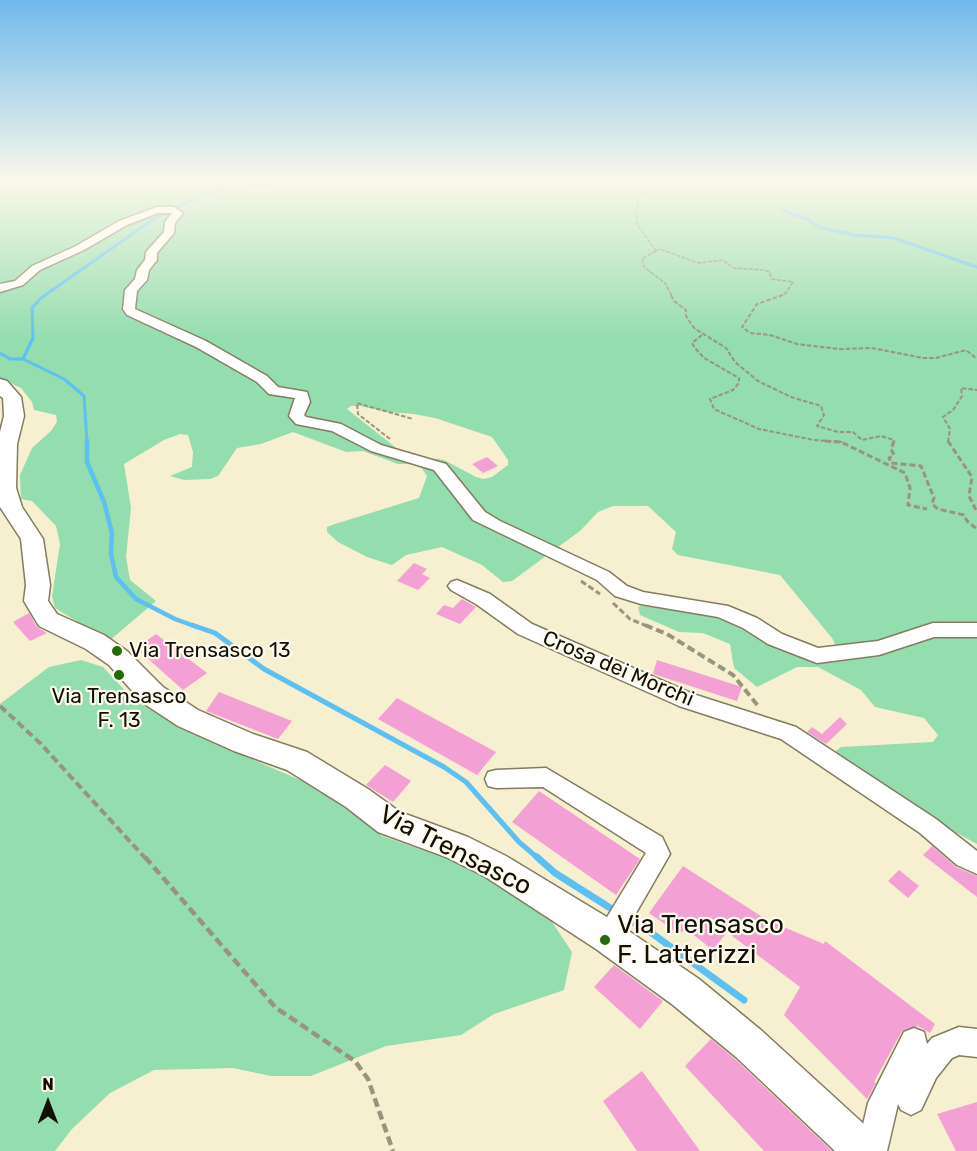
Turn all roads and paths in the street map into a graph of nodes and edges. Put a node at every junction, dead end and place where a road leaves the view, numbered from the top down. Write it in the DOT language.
graph roads {
  1 [pos="106,234"];
  2 [pos="168,234"];
  3 [pos="643,234"];
  4 [pos="656,250"];
  5 [pos="0,288"];
  6 [pos="702,335"];
  7 [pos="977,360"];
  8 [pos="0,385"];
  9 [pos="977,390"];
  10 [pos="413,419"];
  11 [pos="415,460"];
  12 [pos="927,509"];
  13 [pos="977,512"];
  14 [pos="977,529"];
  15 [pos="577,578"];
  16 [pos="457,586"];
  17 [pos="602,595"];
  18 [pos="611,601"];
  19 [pos="977,630"];
  20 [pos="0,706"];
  21 [pos="764,713"];
  22 [pos="496,779"];
  23 [pos="977,863"];
  24 [pos="612,932"];
  25 [pos="914,1042"];
  26 [pos="977,1043"];
  27 [pos="911,1100"];
  28 [pos="393,1151"];
  29 [pos="864,1151"];
  30 [pos="872,1151"];
  1 -- 5 [label="street"];
  2 -- 11 [label="street"];
  3 -- 4 [label="path"];
  4 -- 6 [label="path"];
  4 -- 7 [label="path"];
  6 -- 12 [label="path"];
  6 -- 14 [label="path"];
  8 -- 24 [label="main road, Via Trensasco"];
  9 -- 13 [label="path"];
  10 -- 11 [label="path"];
  11 -- 19 [label="street"];
  15 -- 17 [label="path"];
  16 -- 23 [label="street, Crosa dei Morchi"];
  18 -- 21 [label="path, Crosa dei Morchi"];
  20 -- 28 [label="path"];
  22 -- 24 [label="street"];
  24 -- 29 [label="main road, Via Trensasco"];
  25 -- 30 [label="street"];
  26 -- 27 [label="street"];
}
